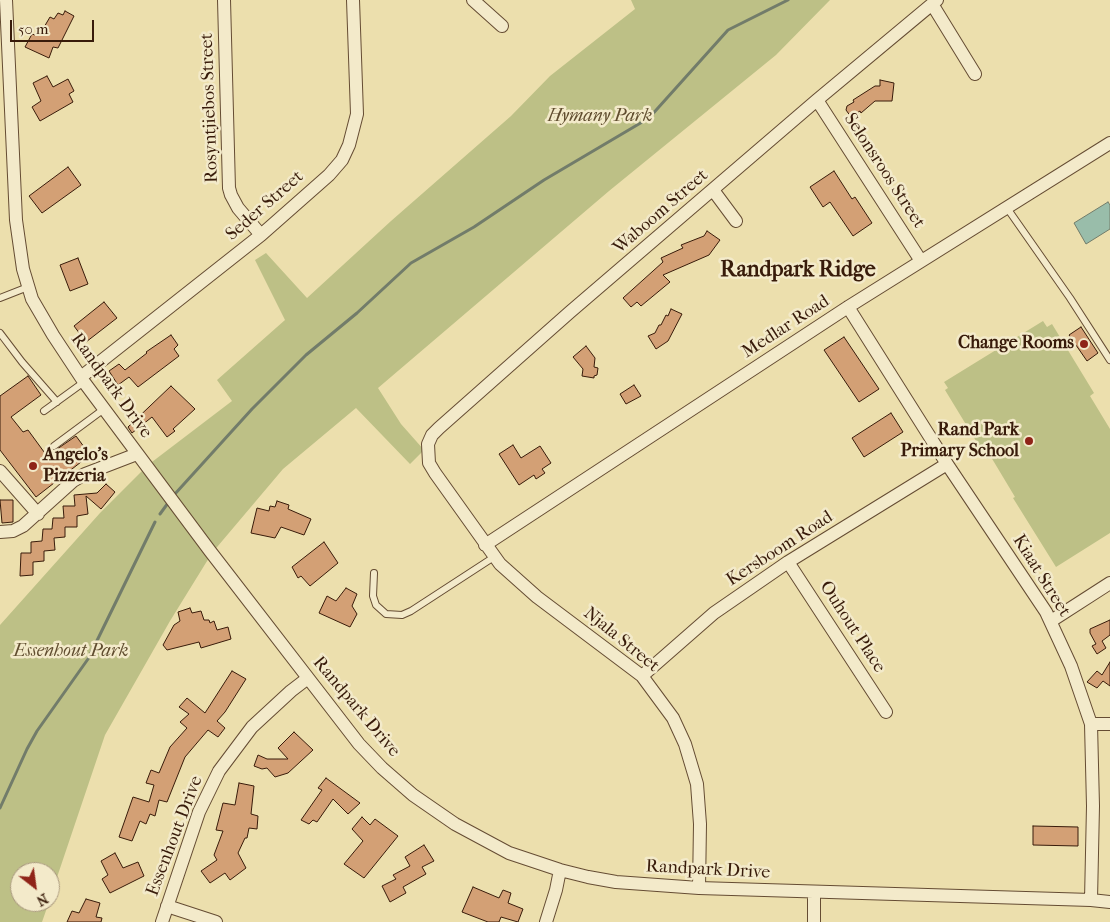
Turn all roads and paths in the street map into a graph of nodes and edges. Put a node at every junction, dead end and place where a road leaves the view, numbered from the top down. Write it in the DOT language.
graph roads {
  1 [pos="6,0"];
  2 [pos="224,0"];
  3 [pos="353,0"];
  4 [pos="473,0"];
  5 [pos="934,2"];
  6 [pos="502,26"];
  7 [pos="974,74"];
  8 [pos="817,100"];
  9 [pos="1110,143"];
  10 [pos="713,190"];
  11 [pos="1007,208"];
  12 [pos="736,221"];
  13 [pos="261,235"];
  14 [pos="921,261"];
  15 [pos="28,287"];
  16 [pos="0,298"];
  17 [pos="848,307"];
  18 [pos="0,333"];
  19 [pos="1110,360"];
  20 [pos="83,380"];
  21 [pos="57,402"];
  22 [pos="104,409"];
  23 [pos="44,411"];
  24 [pos="54,446"];
  25 [pos="137,454"];
  26 [pos="429,463"];
  27 [pos="947,464"];
  28 [pos="0,471"];
  29 [pos="38,514"];
  30 [pos="0,532"];
  31 [pos="485,546"];
  32 [pos="494,557"];
  33 [pos="788,562"];
  34 [pos="374,573"];
  35 [pos="1110,583"];
  36 [pos="1051,621"];
  37 [pos="642,676"];
  38 [pos="308,678"];
  39 [pos="886,712"];
  40 [pos="1092,724"];
  41 [pos="1110,724"];
  42 [pos="560,870"];
  43 [pos="699,888"];
  44 [pos="814,892"];
  45 [pos="1090,900"];
  46 [pos="1110,902"];
  47 [pos="167,906"];
  48 [pos="162,922"];
  49 [pos="216,922"];
  50 [pos="546,922"];
  51 [pos="814,922"];
  1 -- 15 [label="street, Randpark Drive"];
  2 -- 13 [label="street, Rosyntjiebos Street"];
  3 -- 13 [label="street, Seder Street"];
  4 -- 6 [label="street"];
  5 -- 7 [label="street"];
  5 -- 8 [label="street, Waboom Street"];
  8 -- 10 [label="street, Waboom Street"];
  8 -- 14 [label="street, Selonsroos Street"];
  9 -- 11 [label="street, Medlar Road"];
  10 -- 12 [label="street"];
  10 -- 26 [label="street, Waboom Street"];
  11 -- 14 [label="street, Medlar Road"];
  11 -- 19 [label="lane"];
  13 -- 20 [label="street, Seder Street"];
  14 -- 17 [label="street, Medlar Road"];
  15 -- 16 [label="lane"];
  15 -- 20 [label="street, Randpark Drive"];
  17 -- 27 [label="street, Kiaat Street"];
  17 -- 31 [label="street, Medlar Road"];
  18 -- 21 [label="lane"];
  20 -- 21 [label="lane"];
  20 -- 22 [label="street, Randpark Drive"];
  21 -- 23 [label="lane"];
  22 -- 24 [label="lane"];
  22 -- 25 [label="street, Randpark Drive"];
  25 -- 29 [label="street"];
  25 -- 38 [label="street, Randpark Drive"];
  26 -- 31 [label="street, Njala Street"];
  27 -- 33 [label="street, Kersboom Road"];
  27 -- 36 [label="street, Kiaat Street"];
  28 -- 29 [label="street"];
  29 -- 30 [label="street"];
  31 -- 32 [label="street, Njala Street"];
  32 -- 34 [label="lane"];
  32 -- 37 [label="street, Njala Street"];
  33 -- 37 [label="street, Kersboom Road"];
  33 -- 39 [label="street, Ouhout Place"];
  35 -- 36 [label="street"];
  36 -- 40 [label="street, Kiaat Street"];
  37 -- 43 [label="street, Njala Street"];
  38 -- 42 [label="street, Randpark Drive"];
  38 -- 47 [label="street, Essenhout Drive"];
  40 -- 41 [label="street"];
  40 -- 45 [label="street, Kiaat Street"];
  42 -- 43 [label="street, Randpark Drive"];
  42 -- 50 [label="street"];
  43 -- 44 [label="street, Randpark Drive"];
  44 -- 45 [label="street, Randpark Drive"];
  44 -- 51 [label="street"];
  45 -- 46 [label="street, Randpark Drive"];
  47 -- 48 [label="street, Essenhout Drive"];
  47 -- 49 [label="street"];
}
